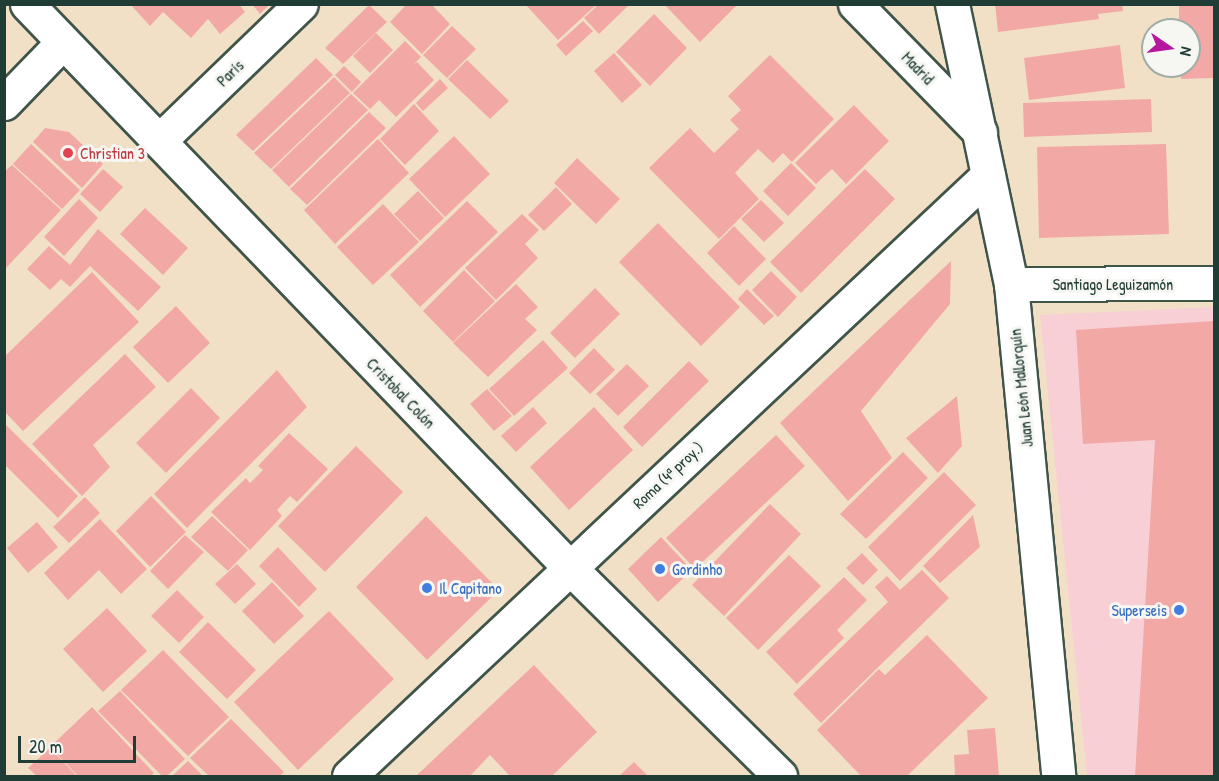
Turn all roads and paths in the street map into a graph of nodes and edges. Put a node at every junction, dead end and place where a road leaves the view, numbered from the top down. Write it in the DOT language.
graph roads {
  1 [pos="27,4"];
  2 [pos="301,4"];
  3 [pos="855,4"];
  4 [pos="952,4"];
  5 [pos="63,42"];
  6 [pos="4,104"];
  7 [pos="980,132"];
  8 [pos="159,141"];
  9 [pos="988,175"];
  10 [pos="1215,283"];
  11 [pos="1011,284"];
  12 [pos="569,567"];
  13 [pos="349,777"];
  14 [pos="780,777"];
  15 [pos="1058,777"];
  1 -- 5 [label="street, Cristobal Colón"];
  2 -- 8 [label="street, París"];
  3 -- 7 [label="street, Madrid"];
  4 -- 7 [label="street, Juan León Mallorquín"];
  5 -- 6 [label="street"];
  5 -- 8 [label="street, Cristobal Colón"];
  7 -- 9 [label="street, Juan León Mallorquín"];
  8 -- 12 [label="street, Cristobal Colón"];
  9 -- 11 [label="street, Juan León Mallorquín"];
  9 -- 12 [label="street, Roma (4ª proy.)"];
  10 -- 11 [label="street, Santiago Leguizamón"];
  11 -- 15 [label="street, Juan León Mallorquín"];
  12 -- 13 [label="street, Roma (4ª proy.)"];
  12 -- 14 [label="street, Cristobal Colón"];
}
